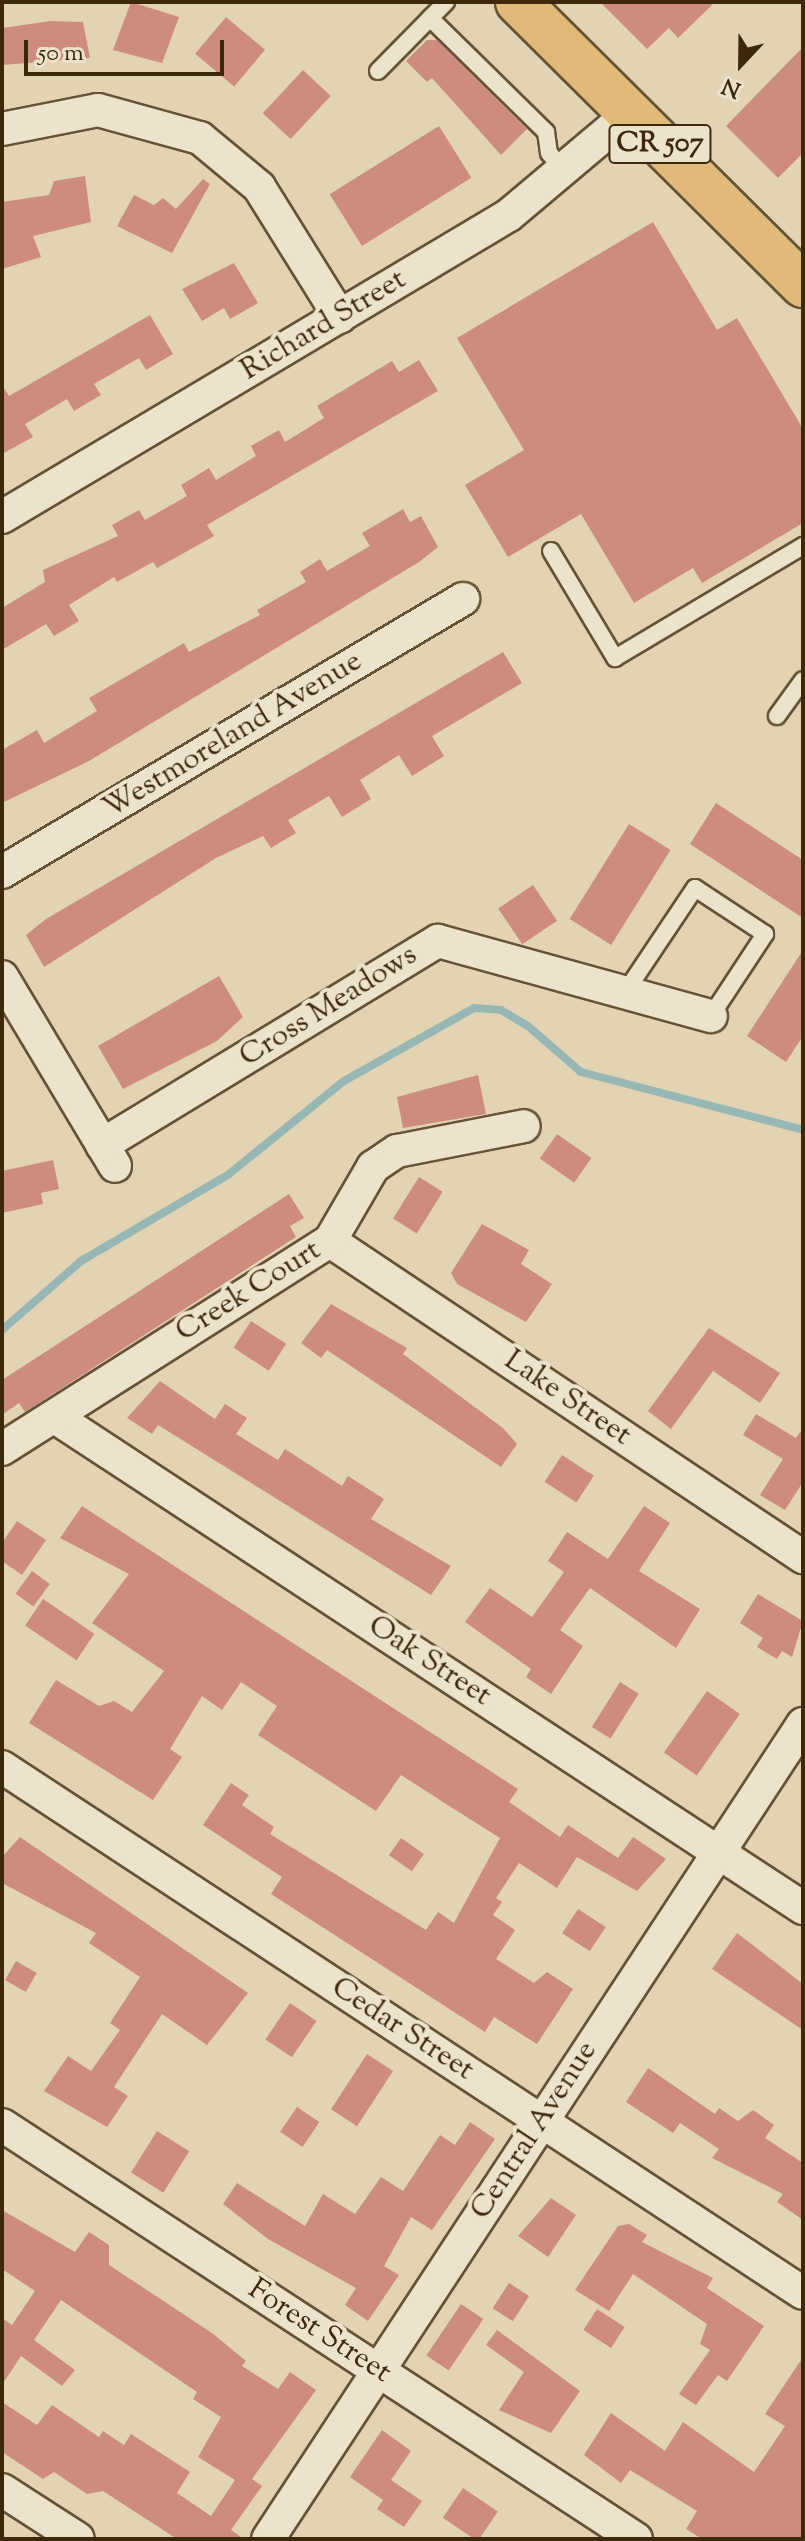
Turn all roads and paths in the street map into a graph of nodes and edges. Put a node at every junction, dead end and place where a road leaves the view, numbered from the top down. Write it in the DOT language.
graph roads {
  1 [pos="446,2"];
  2 [pos="518,2"];
  3 [pos="430,18"];
  4 [pos="378,71"];
  5 [pos="630,113"];
  6 [pos="2,129"];
  7 [pos="565,172"];
  8 [pos="803,285"];
  9 [pos="340,317"];
  10 [pos="2,517"];
  11 [pos="803,546"];
  12 [pos="551,551"];
  13 [pos="463,599"];
  14 [pos="803,680"];
  15 [pos="777,716"];
  16 [pos="2,872"];
  17 [pos="2,977"];
  18 [pos="626,991"];
  19 [pos="711,1016"];
  20 [pos="524,1126"];
  21 [pos="330,1241"];
  22 [pos="55,1417"];
  23 [pos="2,1449"];
  24 [pos="803,1557"];
  25 [pos="803,1724"];
  26 [pos="2,1767"];
  27 [pos="718,1851"];
  28 [pos="803,1908"];
  29 [pos="541,2121"];
  30 [pos="2,2125"];
  31 [pos="803,2293"];
  32 [pos="378,2371"];
  33 [pos="2,2490"];
  34 [pos="78,2539"];
  35 [pos="268,2539"];
  36 [pos="636,2539"];
  1 -- 3 [label="lane"];
  2 -- 5 [label="main road, CR 507"];
  3 -- 4 [label="lane"];
  3 -- 7 [label="lane"];
  5 -- 7 [label="street, Richard Street"];
  5 -- 8 [label="main road, CR 507"];
  6 -- 9 [label="street"];
  7 -- 9 [label="street, Richard Street"];
  9 -- 10 [label="street, Richard Street"];
  11 -- 12 [label="lane"];
  13 -- 16 [label="street, Westmoreland Avenue"];
  14 -- 15 [label="lane"];
  17 -- 18 [label="street, Cross Meadows"];
  18 -- 19 [label="street, Cross Meadows"];
  18 -- 19 [label="lane"];
  20 -- 21 [label="street, Creek Court"];
  21 -- 22 [label="street, Creek Court"];
  21 -- 24 [label="street, Lake Street"];
  22 -- 23 [label="street, Creek Court"];
  22 -- 27 [label="street, Oak Street"];
  25 -- 27 [label="street, Central Avenue"];
  26 -- 29 [label="street, Cedar Street"];
  27 -- 28 [label="street, Oak Street"];
  27 -- 29 [label="street, Central Avenue"];
  29 -- 31 [label="street, Cedar Street"];
  29 -- 32 [label="street, Central Avenue"];
  30 -- 32 [label="street, Forest Street"];
  32 -- 35 [label="street, Central Avenue"];
  32 -- 36 [label="street, Forest Street"];
  33 -- 34 [label="street"];
}
